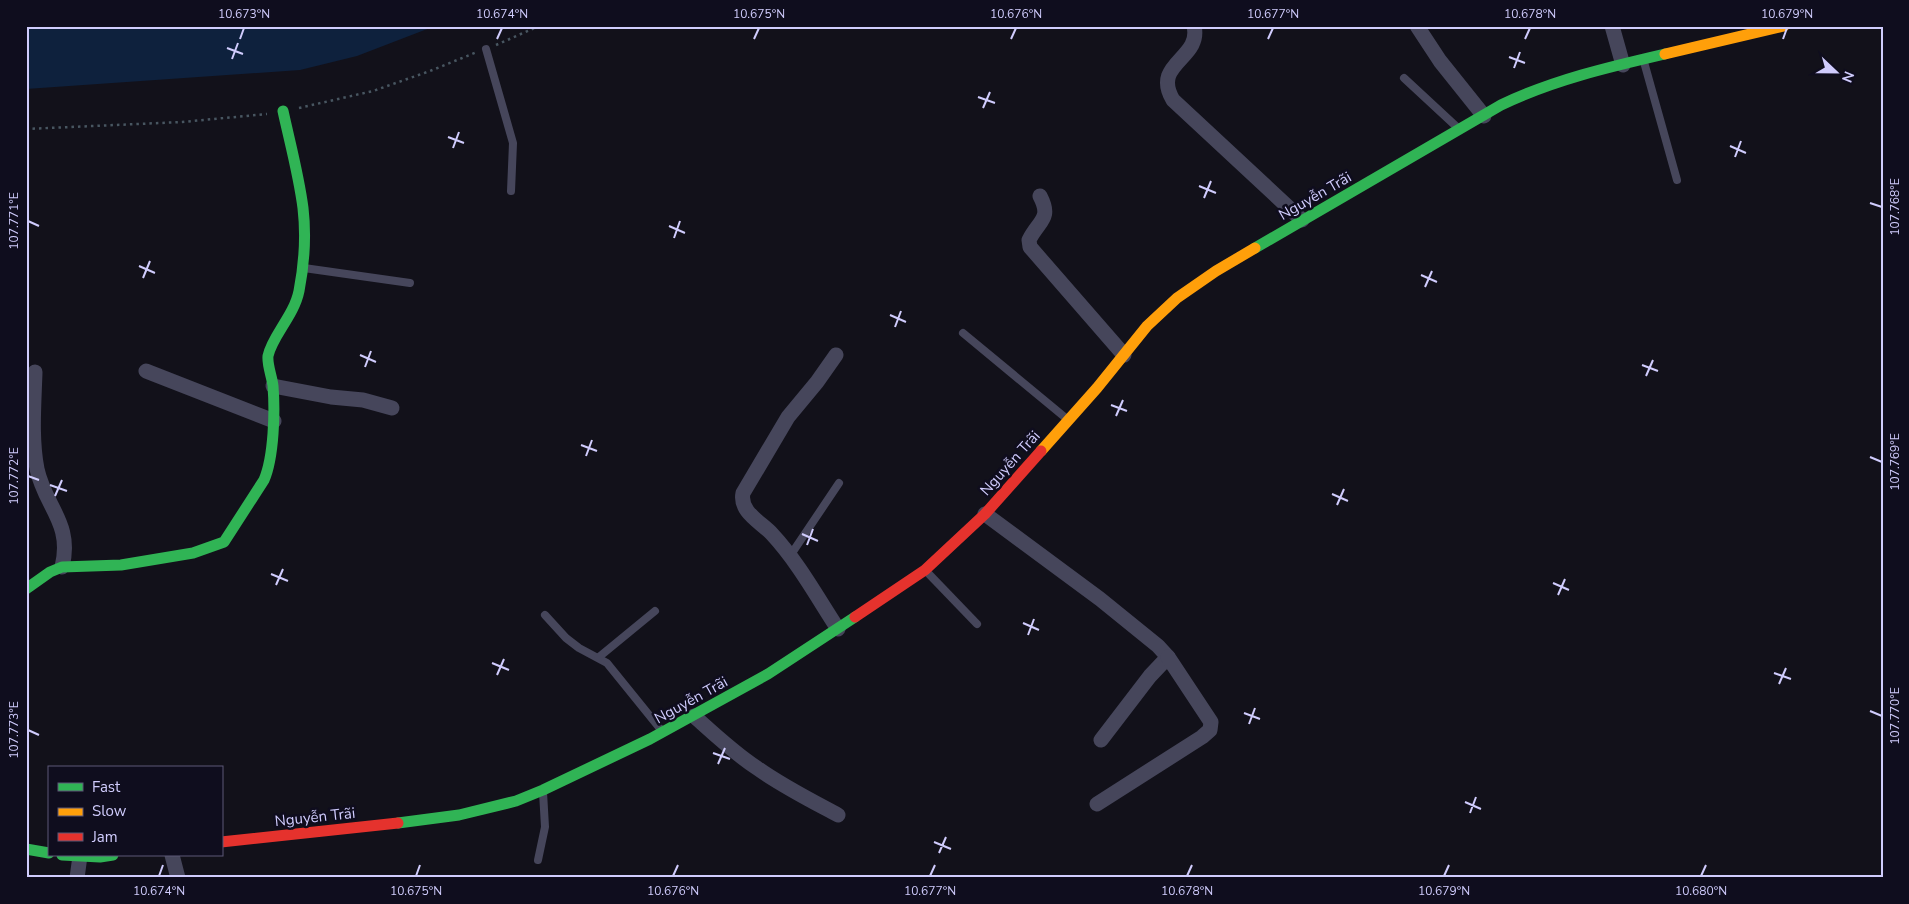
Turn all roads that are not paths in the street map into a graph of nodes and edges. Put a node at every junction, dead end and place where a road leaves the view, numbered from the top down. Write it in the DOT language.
graph roads {
  1 [pos="1194,26"];
  2 [pos="1416,26"];
  3 [pos="1612,26"];
  4 [pos="1784,26"];
  5 [pos="486,49"];
  6 [pos="1643,60"];
  7 [pos="1623,65"];
  8 [pos="1404,78"];
  9 [pos="283,111"];
  10 [pos="1484,116"];
  11 [pos="1460,130"];
  12 [pos="1677,180"];
  13 [pos="512,191"];
  14 [pos="1040,196"];
  15 [pos="1302,220"];
  16 [pos="302,268"];
  17 [pos="410,283"];
  18 [pos="963,333"];
  19 [pos="836,355"];
  20 [pos="1124,355"];
  21 [pos="146,371"];
  22 [pos="35,372"];
  23 [pos="272,386"];
  24 [pos="392,408"];
  25 [pos="1068,420"];
  26 [pos="274,421"];
  27 [pos="839,483"];
  28 [pos="985,514"];
  29 [pos="790,556"];
  30 [pos="62,567"];
  31 [pos="924,570"];
  32 [pos="26,589"];
  33 [pos="655,611"];
  34 [pos="545,614"];
  35 [pos="977,624"];
  36 [pos="838,628"];
  37 [pos="599,658"];
  38 [pos="1168,658"];
  39 [pos="694,716"];
  40 [pos="664,732"];
  41 [pos="1101,740"];
  42 [pos="543,790"];
  43 [pos="1097,804"];
  44 [pos="838,815"];
  45 [pos="222,842"];
  46 [pos="26,849"];
  47 [pos="48,853"];
  48 [pos="80,856"];
  49 [pos="172,856"];
  50 [pos="538,860"];
  51 [pos="76,878"];
  52 [pos="178,878"];
  1 -- 15 [label="street"];
  2 -- 10 [label="street"];
  3 -- 7 [label="street"];
  4 -- 6 [label="main road, Nguyễn Trãi"];
  5 -- 13 [label="lane"];
  6 -- 7 [label="main road, Nguyễn Trãi"];
  6 -- 12 [label="lane"];
  7 -- 10 [label="main road, Nguyễn Trãi"];
  8 -- 11 [label="lane"];
  9 -- 16 [label="main road"];
  10 -- 11 [label="main road, Nguyễn Trãi"];
  11 -- 15 [label="main road, Nguyễn Trãi"];
  14 -- 20 [label="street"];
  15 -- 20 [label="main road, Nguyễn Trãi"];
  16 -- 17 [label="lane"];
  16 -- 23 [label="main road"];
  18 -- 25 [label="lane"];
  19 -- 29 [label="street"];
  20 -- 25 [label="main road, Nguyễn Trãi"];
  21 -- 26 [label="street"];
  22 -- 30 [label="street"];
  23 -- 24 [label="street"];
  23 -- 26 [label="main road"];
  25 -- 28 [label="main road, Nguyễn Trãi"];
  26 -- 30 [label="main road"];
  27 -- 29 [label="lane"];
  28 -- 31 [label="main road, Nguyễn Trãi"];
  28 -- 38 [label="street"];
  29 -- 36 [label="street"];
  30 -- 32 [label="main road"];
  31 -- 35 [label="lane"];
  31 -- 36 [label="main road, Nguyễn Trãi"];
  33 -- 37 [label="lane"];
  34 -- 37 [label="lane"];
  36 -- 39 [label="main road, Nguyễn Trãi"];
  37 -- 40 [label="lane"];
  38 -- 41 [label="street"];
  38 -- 43 [label="street"];
  39 -- 40 [label="main road, Nguyễn Trãi"];
  39 -- 44 [label="street"];
  40 -- 42 [label="main road, Nguyễn Trãi"];
  42 -- 45 [label="main road, Nguyễn Trãi"];
  42 -- 50 [label="lane"];
  46 -- 47 [label="main road"];
  48 -- 51 [label="street"];
  49 -- 52 [label="street"];
}
